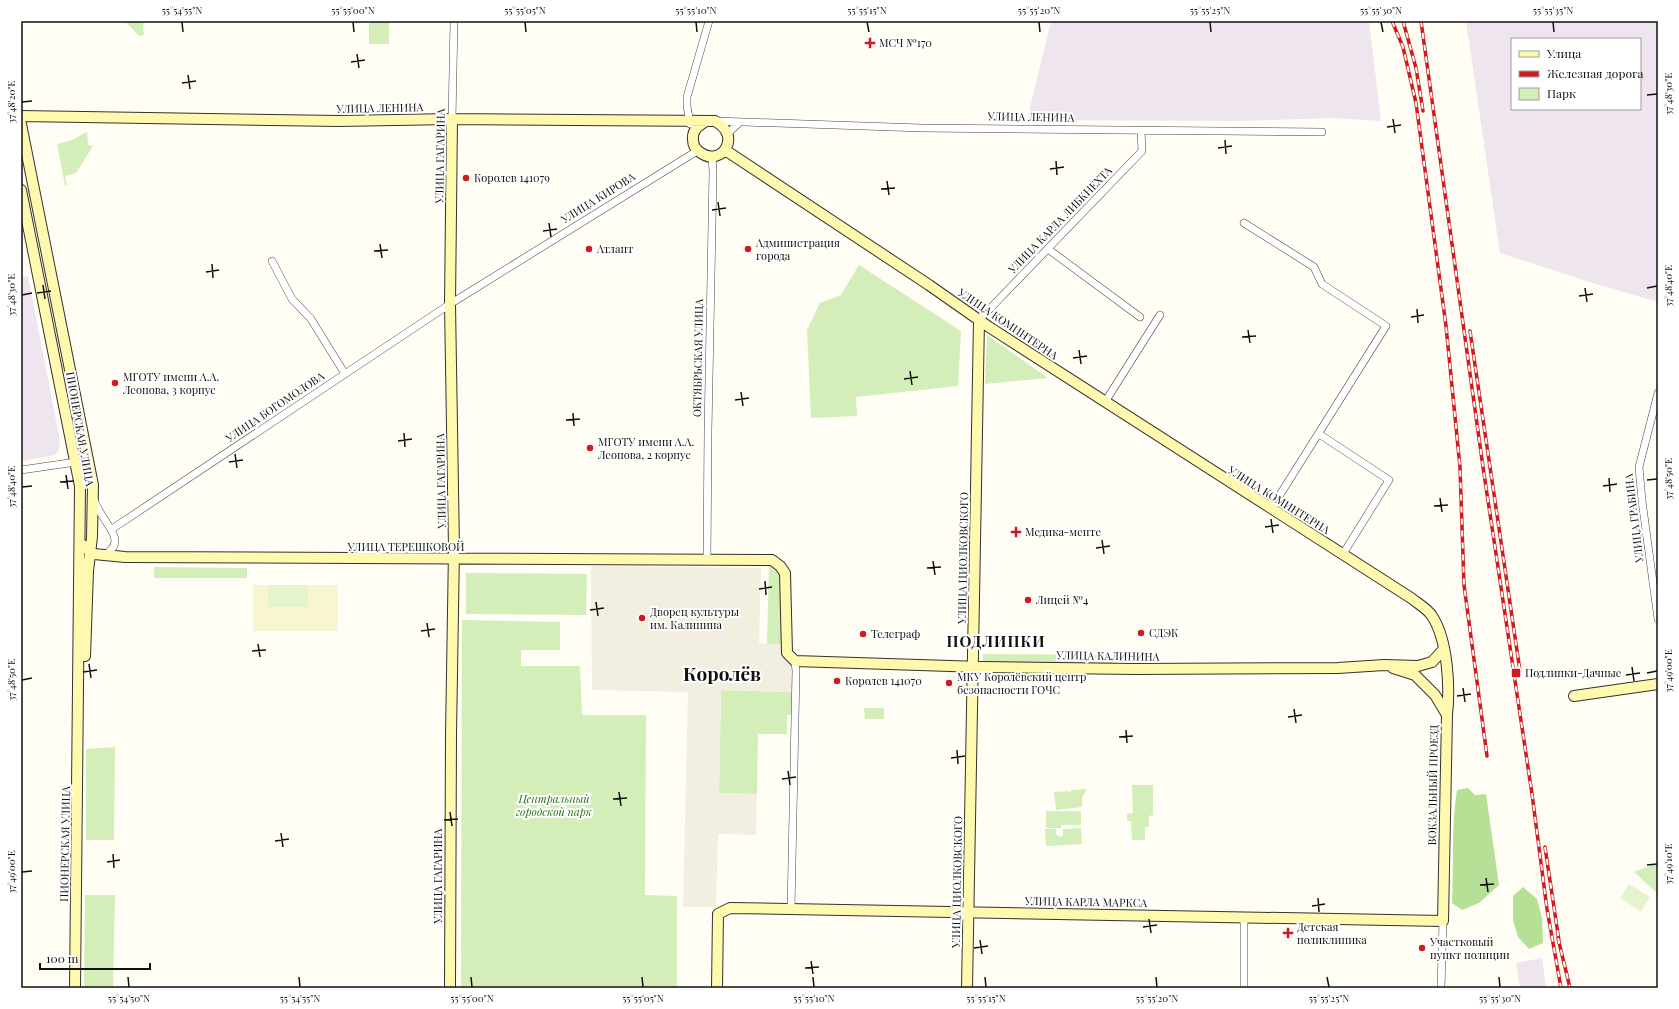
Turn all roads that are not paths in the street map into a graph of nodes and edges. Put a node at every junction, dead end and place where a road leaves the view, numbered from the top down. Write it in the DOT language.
graph roads {
  1 [pos="454,21"];
  2 [pos="709,21"];
  3 [pos="21,116"];
  4 [pos="452,119"];
  5 [pos="710,121"];
  6 [pos="689,122"];
  7 [pos="740,122"];
  8 [pos="21,124"];
  9 [pos="1141,131"];
  10 [pos="1322,132"];
  11 [pos="728,133"];
  12 [pos="693,134"];
  13 [pos="725,150"];
  14 [pos="697,151"];
  15 [pos="712,157"];
  16 [pos="21,190"];
  17 [pos="1244,223"];
  18 [pos="1048,249"];
  19 [pos="272,261"];
  20 [pos="450,304"];
  21 [pos="1160,315"];
  22 [pos="1140,317"];
  23 [pos="979,320"];
  24 [pos="345,374"];
  25 [pos="1658,393"];
  26 [pos="1105,402"];
  27 [pos="1319,434"];
  28 [pos="76,462"];
  29 [pos="21,470"];
  30 [pos="93,500"];
  31 [pos="1271,509"];
  32 [pos="112,529"];
  33 [pos="80,543"];
  34 [pos="92,553"];
  35 [pos="1343,554"];
  36 [pos="104,555"];
  37 [pos="454,559"];
  38 [pos="707,560"];
  39 [pos="1658,619"];
  40 [pos="1443,650"];
  41 [pos="795,661"];
  42 [pos="1384,665"];
  43 [pos="973,666"];
  44 [pos="1658,684"];
  45 [pos="1435,695"];
  46 [pos="1449,695"];
  47 [pos="1574,696"];
  48 [pos="78,700"];
  49 [pos="1447,715"];
  50 [pos="790,909"];
  51 [pos="968,912"];
  52 [pos="1244,917"];
  53 [pos="1442,921"];
  54 [pos="75,988"];
  55 [pos="450,988"];
  56 [pos="717,988"];
  57 [pos="967,988"];
  58 [pos="1244,988"];
  59 [pos="1441,988"];
  1 -- 4 [label="street, УЛИЦА ГАГАРИНА"];
  2 -- 6 [label="street"];
  3 -- 4 [label="main road, УЛИЦА ЛЕНИНА"];
  4 -- 6 [label="main road, УЛИЦА ЛЕНИНА"];
  4 -- 20 [label="main road, УЛИЦА ГАГАРИНА"];
  5 -- 6 [label="main road, УЛИЦА ЛЕНИНА"];
  5 -- 7 [label="street, УЛИЦА ЛЕНИНА"];
  5 -- 11 [label="main road"];
  5 -- 12 [label="main road"];
  6 -- 12 [label="street"];
  7 -- 9 [label="street, УЛИЦА ЛЕНИНА"];
  7 -- 11 [label="street"];
  8 -- 30 [label="main road, ПИОНЕРСКАЯ УЛИЦА"];
  9 -- 10 [label="street, УЛИЦА ЛЕНИНА"];
  9 -- 18 [label="street, УЛИЦА КАРЛА ЛИБКНЕХТА"];
  11 -- 13 [label="main road"];
  12 -- 14 [label="main road"];
  13 -- 15 [label="main road"];
  13 -- 23 [label="main road, УЛИЦА КОМИНТЕРНА"];
  14 -- 15 [label="main road"];
  14 -- 20 [label="street, УЛИЦА КИРОВА"];
  15 -- 38 [label="street, ОКТЯБРЬСКАЯ УЛИЦА"];
  16 -- 28 [label="main road, ПИОНЕРСКАЯ УЛИЦА"];
  17 -- 27 [label="street"];
  18 -- 22 [label="street"];
  18 -- 23 [label="street, УЛИЦА КАРЛА ЛИБКНЕХТА"];
  19 -- 24 [label="street"];
  20 -- 24 [label="street, УЛИЦА БОГОМОЛОВА"];
  20 -- 37 [label="main road, УЛИЦА ГАГАРИНА"];
  21 -- 26 [label="street"];
  23 -- 26 [label="main road, УЛИЦА КОМИНТЕРНА"];
  23 -- 43 [label="main road, УЛИЦА ЦИОЛКОВСКОГО"];
  24 -- 32 [label="street, УЛИЦА БОГОМОЛОВА"];
  25 -- 39 [label="street, УЛИЦА ГРАБИНА"];
  26 -- 31 [label="main road, УЛИЦА КОМИНТЕРНА"];
  27 -- 31 [label="street"];
  27 -- 35 [label="street"];
  28 -- 29 [label="street"];
  28 -- 33 [label="main road, ПИОНЕРСКАЯ УЛИЦА"];
  30 -- 32 [label="street"];
  30 -- 34 [label="main road, ПИОНЕРСКАЯ УЛИЦА"];
  31 -- 35 [label="main road, УЛИЦА КОМИНТЕРНА"];
  32 -- 36 [label="street"];
  33 -- 34 [label="main road"];
  33 -- 48 [label="main road, ПИОНЕРСКАЯ УЛИЦА"];
  34 -- 36 [label="main road, УЛИЦА ТЕРЕШКОВОЙ"];
  34 -- 48 [label="main road, ПИОНЕРСКАЯ УЛИЦА"];
  35 -- 40 [label="main road, УЛИЦА КОМИНТЕРНА"];
  36 -- 37 [label="main road, УЛИЦА ТЕРЕШКОВОЙ"];
  37 -- 38 [label="main road, УЛИЦА ТЕРЕШКОВОЙ"];
  37 -- 55 [label="main road, УЛИЦА ГАГАРИНА"];
  38 -- 41 [label="main road, УЛИЦА ТЕРЕШКОВОЙ"];
  40 -- 42 [label="main road, УЛИЦА КАЛИНИНА"];
  40 -- 46 [label="main road, ВОКЗАЛЬНЫЙ ПРОЕЗД"];
  41 -- 43 [label="main road, УЛИЦА КАЛИНИНА"];
  41 -- 50 [label="street"];
  42 -- 43 [label="main road, УЛИЦА КАЛИНИНА"];
  42 -- 45 [label="main road"];
  43 -- 51 [label="main road, УЛИЦА ЦИОЛКОВСКОГО"];
  44 -- 47 [label="main road"];
  45 -- 46 [label="main road"];
  45 -- 49 [label="main road"];
  46 -- 49 [label="main road, ВОКЗАЛЬНЫЙ ПРОЕЗД"];
  48 -- 54 [label="main road, ПИОНЕРСКАЯ УЛИЦА"];
  49 -- 53 [label="main road, ВОКЗАЛЬНЫЙ ПРОЕЗД"];
  50 -- 51 [label="main road, УЛИЦА КАРЛА МАРКСА"];
  50 -- 56 [label="main road, УЛИЦА КАРЛА МАРКСА"];
  51 -- 52 [label="main road, УЛИЦА КАРЛА МАРКСА"];
  51 -- 57 [label="main road, УЛИЦА ЦИОЛКОВСКОГО"];
  52 -- 53 [label="main road, УЛИЦА КАРЛА МАРКСА"];
  52 -- 58 [label="street"];
  53 -- 59 [label="street"];
}
